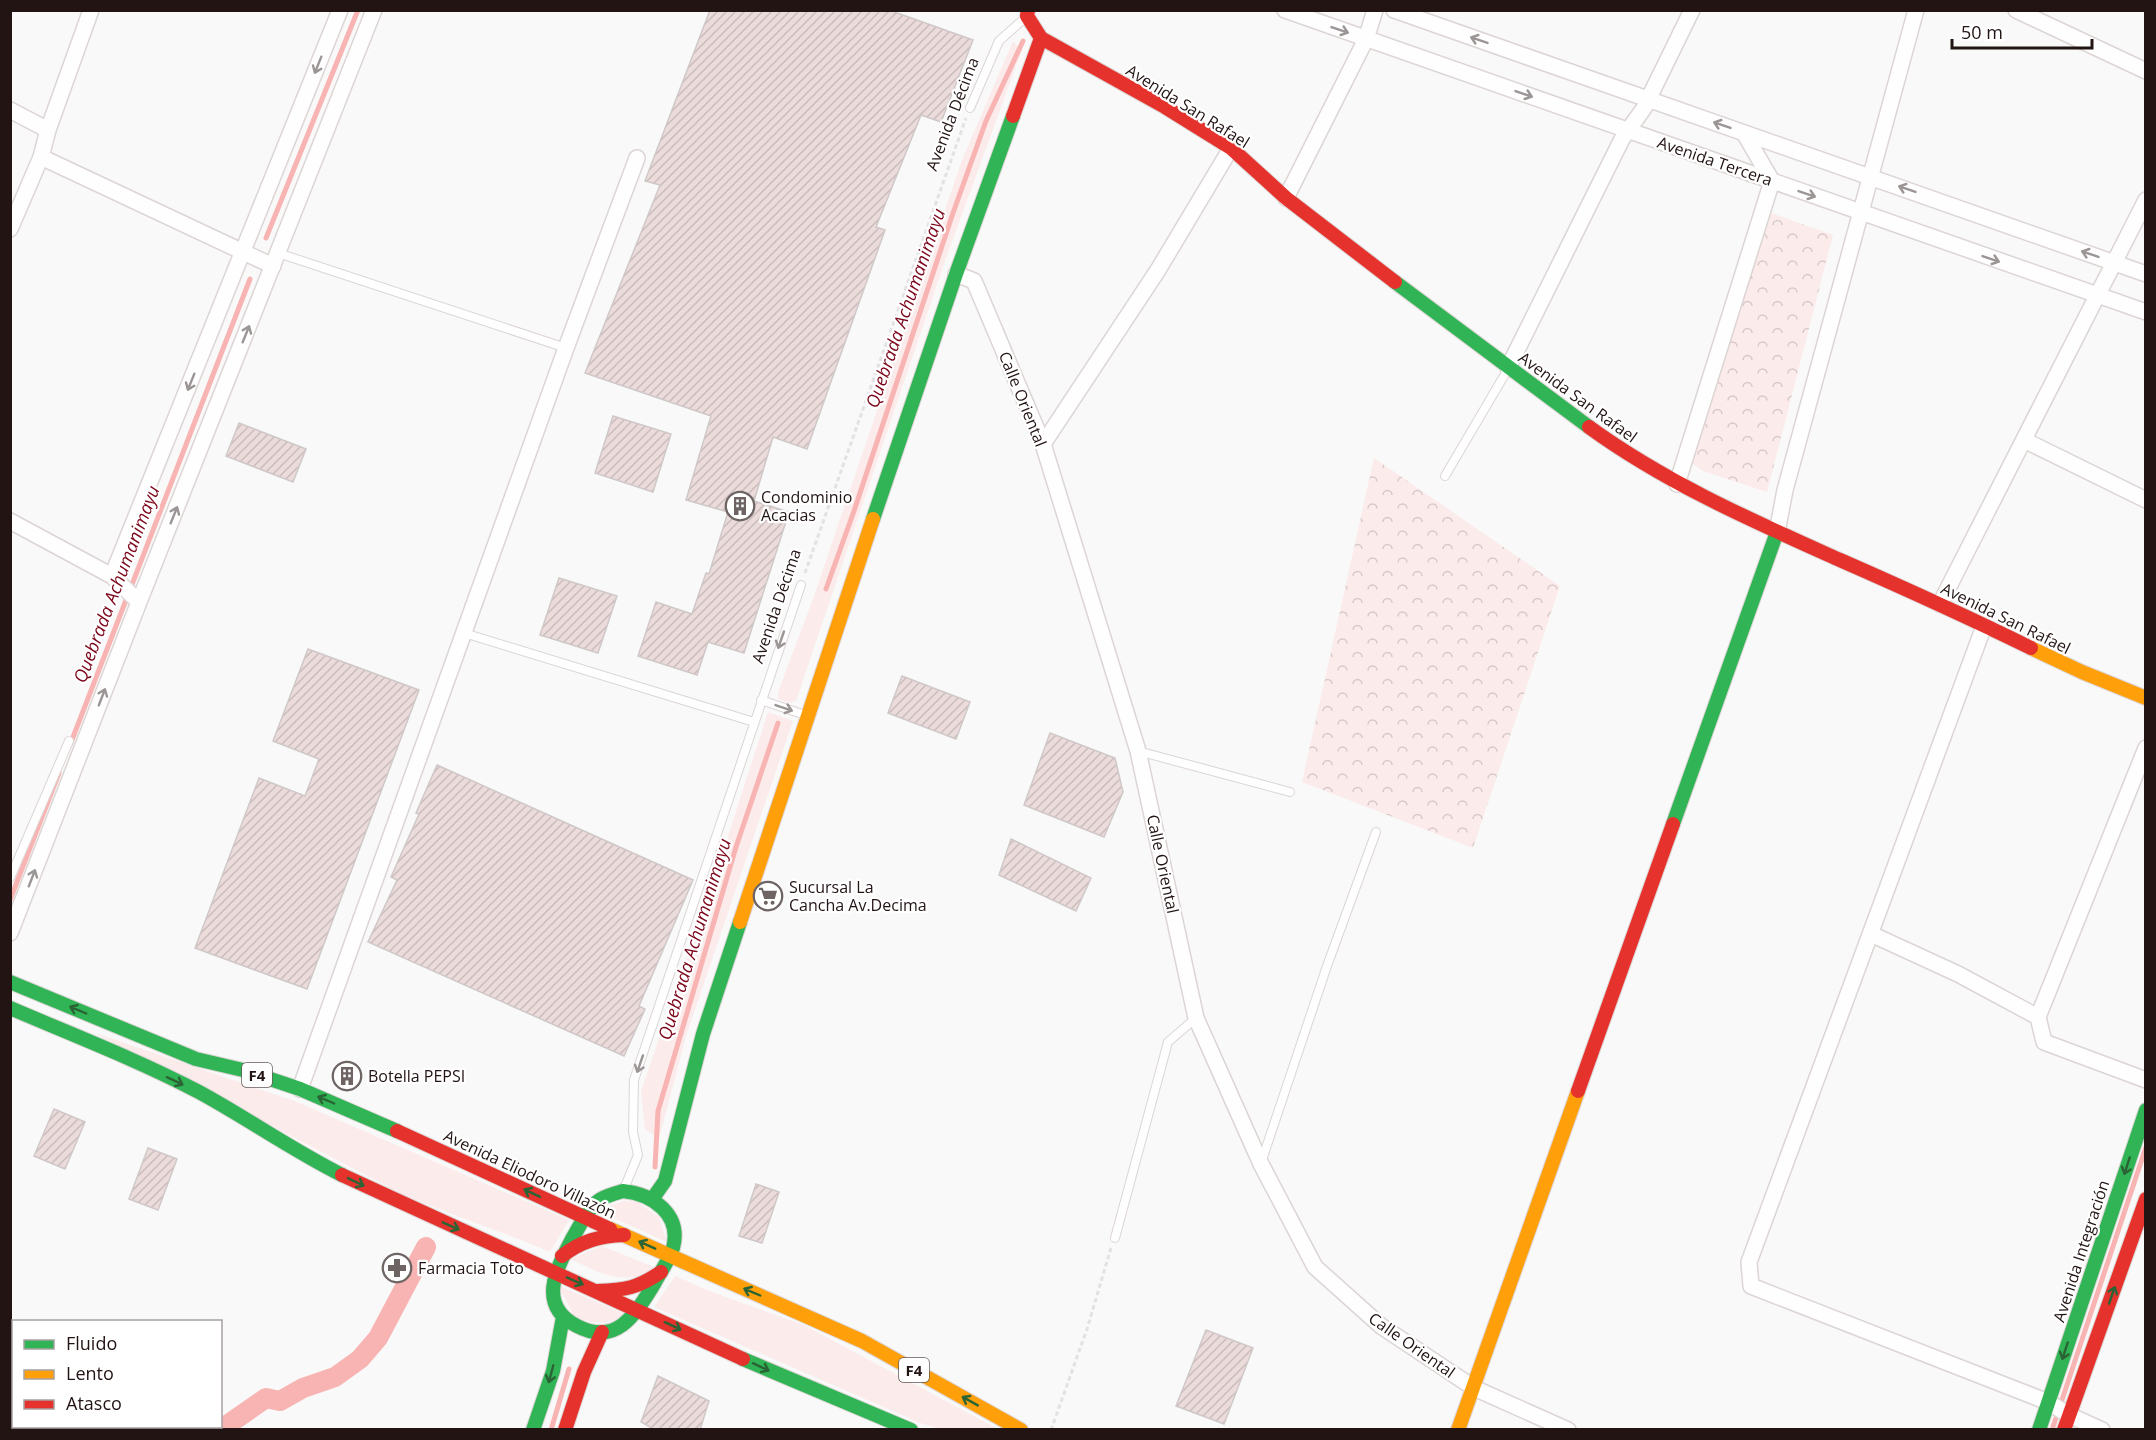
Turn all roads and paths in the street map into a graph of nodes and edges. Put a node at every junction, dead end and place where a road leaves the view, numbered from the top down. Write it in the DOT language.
graph roads {
  1 [pos="92,10"];
  2 [pos="340,10"];
  3 [pos="374,10"];
  4 [pos="1285,10"];
  5 [pos="1375,10"];
  6 [pos="1394,10"];
  7 [pos="1692,10"];
  8 [pos="1916,10"];
  9 [pos="2016,10"];
  10 [pos="1028,13"];
  11 [pos="1041,38"];
  12 [pos="1366,39"];
  13 [pos="2145,71"];
  14 [pos="1648,100"];
  15 [pos="970,108"];
  16 [pos="10,110"];
  17 [pos="48,130"];
  18 [pos="1628,131"];
  19 [pos="1744,133"];
  20 [pos="1231,148"];
  21 [pos="40,157"];
  22 [pos="637,159"];
  23 [pos="1871,177"];
  24 [pos="1772,181"];
  25 [pos="1286,198"];
  26 [pos="2145,200"];
  27 [pos="1862,213"];
  28 [pos="10,229"];
  29 [pos="243,253"];
  30 [pos="276,260"];
  31 [pos="2114,262"];
  32 [pos="956,274"];
  33 [pos="2145,274"];
  34 [pos="2097,296"];
  35 [pos="2145,312"];
  36 [pos="566,348"];
  37 [pos="1508,368"];
  38 [pos="2024,440"];
  39 [pos="1043,444"];
  40 [pos="1445,476"];
  41 [pos="1677,484"];
  42 [pos="2145,500"];
  43 [pos="10,521"];
  44 [pos="1777,532"];
  45 [pos="117,581"];
  46 [pos="801,585"];
  47 [pos="137,601"];
  48 [pos="1940,604"];
  49 [pos="1984,626"];
  50 [pos="464,633"];
  51 [pos="2145,698"];
  52 [pos="761,700"];
  53 [pos="807,716"];
  54 [pos="754,722"];
  55 [pos="69,741"];
  56 [pos="2145,748"];
  57 [pos="1138,751"];
  58 [pos="1290,792"];
  59 [pos="1376,832"];
  60 [pos="10,878"];
  61 [pos="10,933"];
  62 [pos="1871,934"];
  63 [pos="10,982"];
  64 [pos="10,1008"];
  65 [pos="2038,1017"];
  66 [pos="1196,1018"];
  67 [pos="2145,1080"];
  68 [pos="300,1089"];
  69 [pos="2145,1110"];
  70 [pos="1261,1164"];
  71 [pos="623,1191"];
  72 [pos="653,1198"];
  73 [pos="2145,1199"];
  74 [pos="585,1217"];
  75 [pos="624,1235"];
  76 [pos="1114,1238"];
  77 [pos="562,1256"];
  78 [pos="670,1256"];
  79 [pos="554,1271"];
  80 [pos="661,1272"];
  81 [pos="597,1291"];
  82 [pos="638,1310"];
  83 [pos="563,1317"];
  84 [pos="602,1332"];
  85 [pos="1474,1388"];
  86 [pos="2048,1402"];
  87 [pos="2067,1422"];
  88 [pos="533,1430"];
  89 [pos="565,1430"];
  90 [pos="911,1430"];
  91 [pos="1021,1430"];
  92 [pos="1051,1430"];
  93 [pos="1458,1430"];
  94 [pos="1568,1430"];
  95 [pos="2038,1430"];
  96 [pos="2102,1430"];
  1 -- 17 [label="street"];
  2 -- 29 [label="street, one-way"];
  3 -- 30 [label="street"];
  4 -- 12 [label="street, Avenida Tercera, one-way"];
  5 -- 12 [label="street"];
  14 -- 6 [label="street, one-way"];
  7 -- 14 [label="street"];
  8 -- 23 [label="street"];
  9 -- 13 [label="street"];
  10 -- 11 [label="main road, Avenida Décima"];
  10 -- 15 [label="lane, Avenida Décima"];
  11 -- 20 [label="main road, Avenida San Rafael"];
  11 -- 32 [label="main road"];
  12 -- 18 [label="street, Avenida Tercera, one-way"];
  12 -- 25 [label="street"];
  14 -- 18 [label="street"];
  19 -- 14 [label="street, one-way"];
  15 -- 46 [label="path, Avenida Décima"];
  16 -- 17 [label="street"];
  17 -- 21 [label="street"];
  18 -- 24 [label="street, Avenida Tercera"];
  18 -- 37 [label="street"];
  19 -- 23 [label="street"];
  19 -- 24 [label="street"];
  20 -- 25 [label="main road, Avenida San Rafael"];
  20 -- 39 [label="street"];
  21 -- 28 [label="street"];
  21 -- 29 [label="street"];
  22 -- 36 [label="street"];
  23 -- 27 [label="street"];
  31 -- 23 [label="street, one-way"];
  24 -- 27 [label="street, Avenida Tercera, one-way"];
  24 -- 41 [label="street"];
  25 -- 37 [label="main road, Avenida San Rafael"];
  26 -- 31 [label="street"];
  27 -- 34 [label="street, Avenida Tercera, one-way"];
  27 -- 44 [label="street"];
  29 -- 30 [label="street"];
  29 -- 45 [label="street, one-way"];
  30 -- 36 [label="lane"];
  47 -- 30 [label="street, one-way"];
  31 -- 33 [label="street"];
  31 -- 34 [label="street"];
  32 -- 39 [label="street, Calle Oriental"];
  32 -- 53 [label="main road"];
  34 -- 35 [label="street, Avenida Tercera"];
  34 -- 38 [label="street"];
  36 -- 50 [label="street"];
  37 -- 40 [label="lane"];
  37 -- 41 [label="main road, Avenida San Rafael"];
  38 -- 42 [label="street"];
  38 -- 48 [label="street"];
  39 -- 57 [label="street, Calle Oriental"];
  41 -- 44 [label="main road, Avenida San Rafael"];
  43 -- 45 [label="street"];
  44 -- 48 [label="main road, Avenida San Rafael"];
  44 -- 85 [label="main road"];
  45 -- 47 [label="street"];
  46 -- 52 [label="lane, Avenida Décima, one-way"];
  61 -- 47 [label="street, one-way"];
  48 -- 49 [label="main road, Avenida San Rafael"];
  49 -- 51 [label="main road, Avenida San Rafael"];
  49 -- 62 [label="street"];
  50 -- 54 [label="lane"];
  50 -- 68 [label="street"];
  52 -- 53 [label="lane, one-way"];
  52 -- 54 [label="lane, Avenida Décima"];
  53 -- 72 [label="main road"];
  54 -- 71 [label="lane, Avenida Décima, one-way"];
  55 -- 60 [label="lane"];
  56 -- 65 [label="street"];
  57 -- 58 [label="lane"];
  57 -- 66 [label="street, Calle Oriental"];
  59 -- 70 [label="lane"];
  62 -- 65 [label="street"];
  62 -- 86 [label="street"];
  68 -- 63 [label="main road, Avenida Eliodoro Villazón / F4, one-way"];
  64 -- 79 [label="main road, one-way"];
  65 -- 67 [label="street"];
  66 -- 70 [label="street, Calle Oriental"];
  66 -- 76 [label="lane"];
  74 -- 68 [label="main road, Avenida Eliodoro Villazón / F4, one-way"];
  69 -- 86 [label="main road, Avenida Integración, one-way"];
  70 -- 85 [label="street, Calle Oriental"];
  71 -- 72 [label="main road"];
  71 -- 74 [label="main road"];
  72 -- 78 [label="main road"];
  87 -- 73 [label="main road, one-way"];
  74 -- 75 [label="main road, Avenida Eliodoro Villazón / F4"];
  74 -- 77 [label="main road"];
  75 -- 77 [label="main road"];
  78 -- 75 [label="main road, Avenida Eliodoro Villazón / F4, one-way"];
  76 -- 92 [label="path"];
  77 -- 79 [label="main road"];
  78 -- 80 [label="main road"];
  91 -- 78 [label="main road, Avenida Eliodoro Villazón / F4, one-way"];
  79 -- 81 [label="main road, one-way"];
  79 -- 83 [label="main road"];
  80 -- 81 [label="main road"];
  80 -- 82 [label="main road"];
  81 -- 82 [label="main road"];
  82 -- 84 [label="main road"];
  82 -- 90 [label="main road, one-way"];
  83 -- 84 [label="main road"];
  83 -- 88 [label="main road, one-way"];
  84 -- 89 [label="main road"];
  85 -- 93 [label="main road"];
  85 -- 94 [label="street, Calle Oriental"];
  86 -- 87 [label="street"];
  86 -- 95 [label="main road, Avenida Integración"];
  87 -- 96 [label="street"];
}
